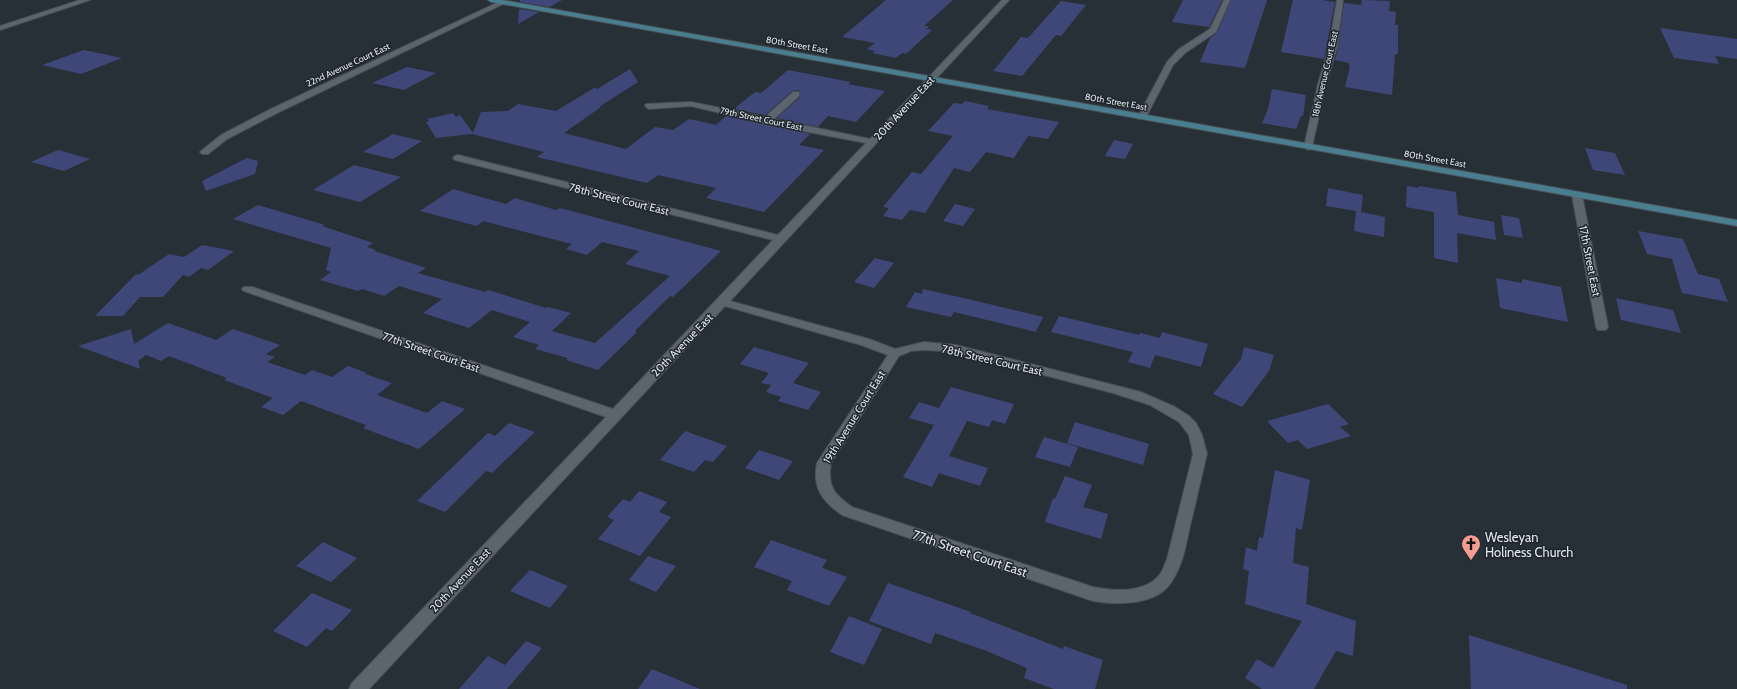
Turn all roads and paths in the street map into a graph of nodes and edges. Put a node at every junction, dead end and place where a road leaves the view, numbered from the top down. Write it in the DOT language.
graph roads {
  1 [pos="87,0"];
  2 [pos="491,0"];
  3 [pos="1006,0"];
  4 [pos="1227,0"];
  5 [pos="1340,0"];
  6 [pos="503,2"];
  7 [pos="0,28"];
  8 [pos="930,80"];
  9 [pos="796,94"];
  10 [pos="649,106"];
  11 [pos="1142,117"];
  12 [pos="766,120"];
  13 [pos="872,142"];
  14 [pos="1308,147"];
  15 [pos="205,152"];
  16 [pos="458,158"];
  17 [pos="1577,195"];
  18 [pos="1737,224"];
  19 [pos="780,239"];
  20 [pos="248,289"];
  21 [pos="723,302"];
  22 [pos="1602,327"];
  23 [pos="895,353"];
  24 [pos="615,415"];
  25 [pos="822,484"];
  26 [pos="1131,595"];
  27 [pos="358,689"];
  1 -- 7 [label="street"];
  2 -- 6 [label="street, 80th Street East"];
  3 -- 8 [label="street, 20th Avenue East"];
  4 -- 11 [label="street"];
  5 -- 14 [label="street, 18th Avenue Court East"];
  6 -- 8 [label="street, 80th Street East"];
  6 -- 15 [label="street, 22nd Avenue Court East"];
  8 -- 11 [label="street, 80th Street East"];
  8 -- 13 [label="street, 20th Avenue East"];
  9 -- 12 [label="street"];
  10 -- 12 [label="street, 79th Street Court East"];
  11 -- 14 [label="street, 80th Street East"];
  12 -- 13 [label="street, 79th Street Court East"];
  13 -- 19 [label="street, 20th Avenue East"];
  14 -- 17 [label="street, 80th Street East"];
  16 -- 19 [label="street, 78th Street Court East"];
  17 -- 18 [label="street, 80th Street East"];
  17 -- 22 [label="street, 17th Street East"];
  19 -- 21 [label="street, 20th Avenue East"];
  20 -- 24 [label="street, 77th Street Court East"];
  21 -- 23 [label="street"];
  21 -- 24 [label="street, 20th Avenue East"];
  23 -- 25 [label="street, 19th Avenue Court East"];
  23 -- 26 [label="street, 78th Street Court East"];
  24 -- 27 [label="street, 20th Avenue East"];
  25 -- 26 [label="street, 77th Street Court East"];
}
